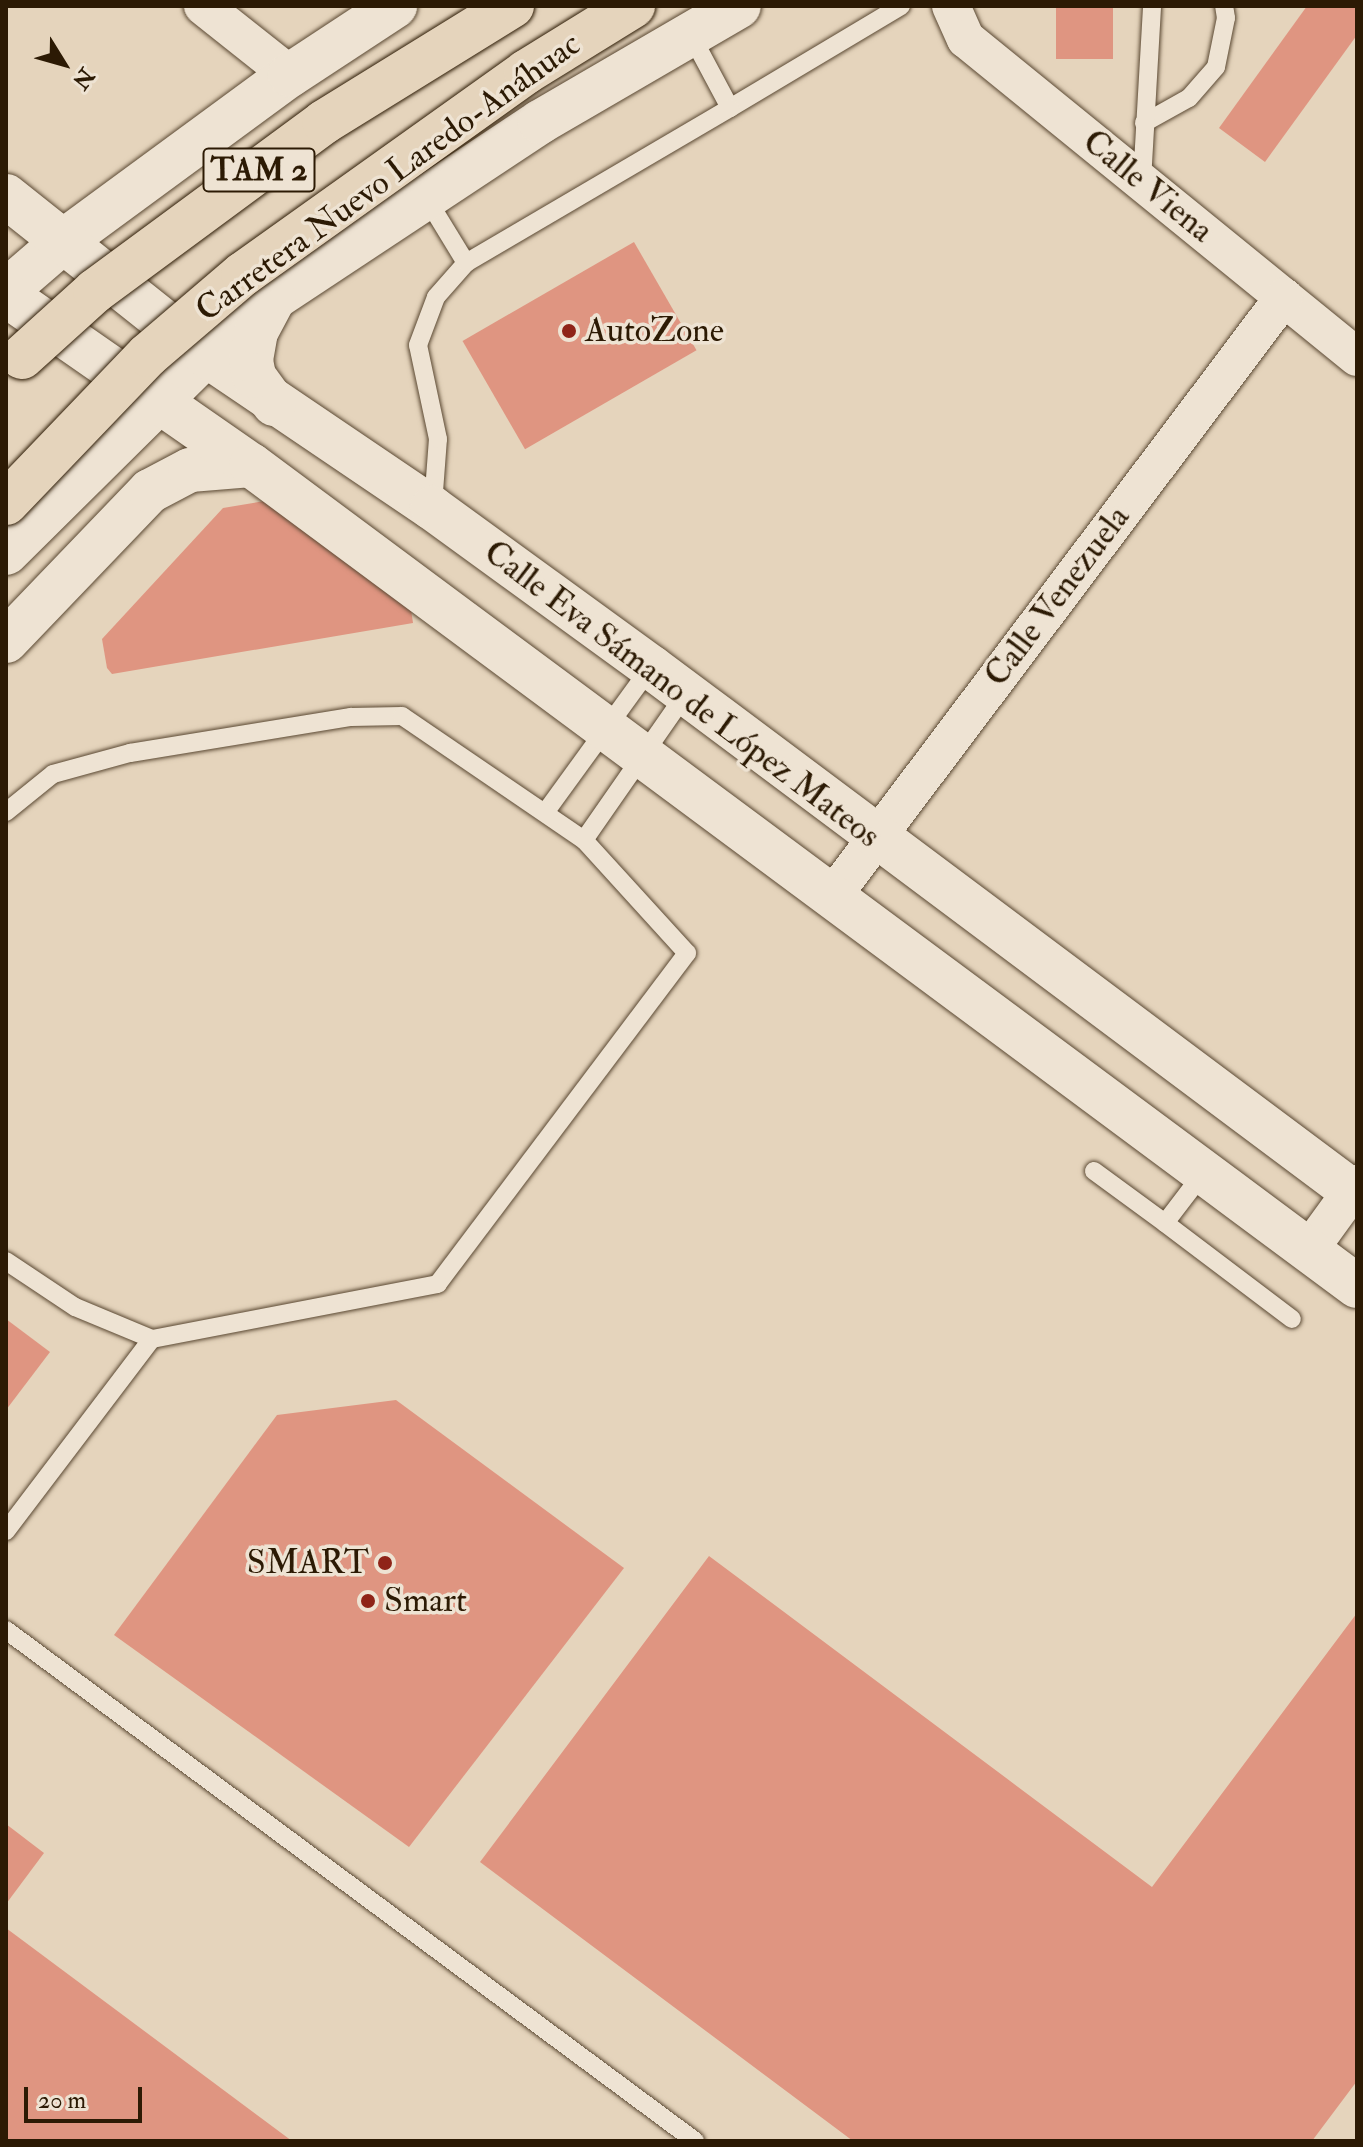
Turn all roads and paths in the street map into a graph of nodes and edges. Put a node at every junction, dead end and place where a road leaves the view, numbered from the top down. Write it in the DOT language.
graph roads {
  1 [pos="203,6"];
  2 [pos="395,6"];
  3 [pos="512,6"];
  4 [pos="633,6"];
  5 [pos="739,6"];
  6 [pos="901,6"];
  7 [pos="951,6"];
  8 [pos="1152,6"];
  9 [pos="1224,6"];
  10 [pos="690,33"];
  11 [pos="290,75"];
  12 [pos="730,108"];
  13 [pos="1144,123"];
  14 [pos="1142,181"];
  15 [pos="6,196"];
  16 [pos="427,199"];
  17 [pos="65,240"];
  18 [pos="466,263"];
  19 [pos="6,293"];
  20 [pos="1284,297"];
  21 [pos="274,298"];
  22 [pos="206,355"];
  23 [pos="22,357"];
  24 [pos="1357,357"];
  25 [pos="157,403"];
  26 [pos="275,406"];
  27 [pos="251,465"];
  28 [pos="6,503"];
  29 [pos="432,508"];
  30 [pos="6,553"];
  31 [pos="6,641"];
  32 [pos="651,667"];
  33 [pos="686,693"];
  34 [pos="605,727"];
  35 [pos="642,756"];
  36 [pos="547,810"];
  37 [pos="6,812"];
  38 [pos="875,836"];
  39 [pos="584,840"];
  40 [pos="832,897"];
  41 [pos="1094,1171"];
  42 [pos="1204,1172"];
  43 [pos="1355,1190"];
  44 [pos="1165,1223"];
  45 [pos="1309,1250"];
  46 [pos="6,1261"];
  47 [pos="1357,1286"];
  48 [pos="1292,1319"];
  49 [pos="152,1339"];
  50 [pos="6,1531"];
  51 [pos="6,1630"];
  52 [pos="695,2141"];
  1 -- 11 [label="street"];
  2 -- 11 [label="main road"];
  3 -- 23 [label="main road, TAM 2, bridge"];
  4 -- 28 [label="main road, Carretera Nuevo Laredo-Anáhuac / TAM 2, bridge"];
  5 -- 10 [label="main road"];
  6 -- 12 [label="lane"];
  7 -- 14 [label="street, Calle Viena"];
  8 -- 13 [label="lane"];
  9 -- 13 [label="lane"];
  10 -- 12 [label="lane"];
  10 -- 16 [label="main road"];
  11 -- 17 [label="main road"];
  12 -- 18 [label="lane"];
  13 -- 14 [label="lane"];
  14 -- 20 [label="street, Calle Viena"];
  15 -- 17 [label="main road, Calle Eva Sámano de López Mateos"];
  16 -- 18 [label="lane"];
  16 -- 21 [label="main road"];
  17 -- 19 [label="main road"];
  17 -- 22 [label="main road, Calle Eva Sámano de López Mateos"];
  18 -- 29 [label="lane"];
  19 -- 25 [label="main road"];
  20 -- 24 [label="street, Calle Viena"];
  20 -- 38 [label="street, Calle Venezuela"];
  21 -- 22 [label="main road"];
  21 -- 26 [label="main road"];
  22 -- 25 [label="main road"];
  22 -- 26 [label="main road, Calle Eva Sámano de López Mateos"];
  25 -- 27 [label="main road"];
  25 -- 30 [label="main road"];
  26 -- 29 [label="main road, Calle Eva Sámano de López Mateos"];
  27 -- 31 [label="main road"];
  27 -- 34 [label="main road"];
  29 -- 32 [label="main road, Calle Eva Sámano de López Mateos"];
  32 -- 33 [label="main road, Calle Eva Sámano de López Mateos"];
  32 -- 34 [label="lane"];
  33 -- 35 [label="lane"];
  33 -- 38 [label="main road, Calle Eva Sámano de López Mateos"];
  34 -- 35 [label="main road"];
  34 -- 36 [label="lane"];
  35 -- 39 [label="lane"];
  35 -- 40 [label="main road"];
  36 -- 37 [label="lane"];
  36 -- 39 [label="lane"];
  38 -- 40 [label="street, Calle Venezuela"];
  38 -- 43 [label="main road, Calle Eva Sámano de López Mateos"];
  39 -- 49 [label="lane"];
  40 -- 42 [label="main road"];
  41 -- 44 [label="lane"];
  42 -- 44 [label="lane"];
  42 -- 45 [label="main road"];
  43 -- 45 [label="street"];
  44 -- 48 [label="lane"];
  45 -- 47 [label="main road"];
  46 -- 49 [label="lane"];
  49 -- 50 [label="lane"];
  51 -- 52 [label="lane"];
}
